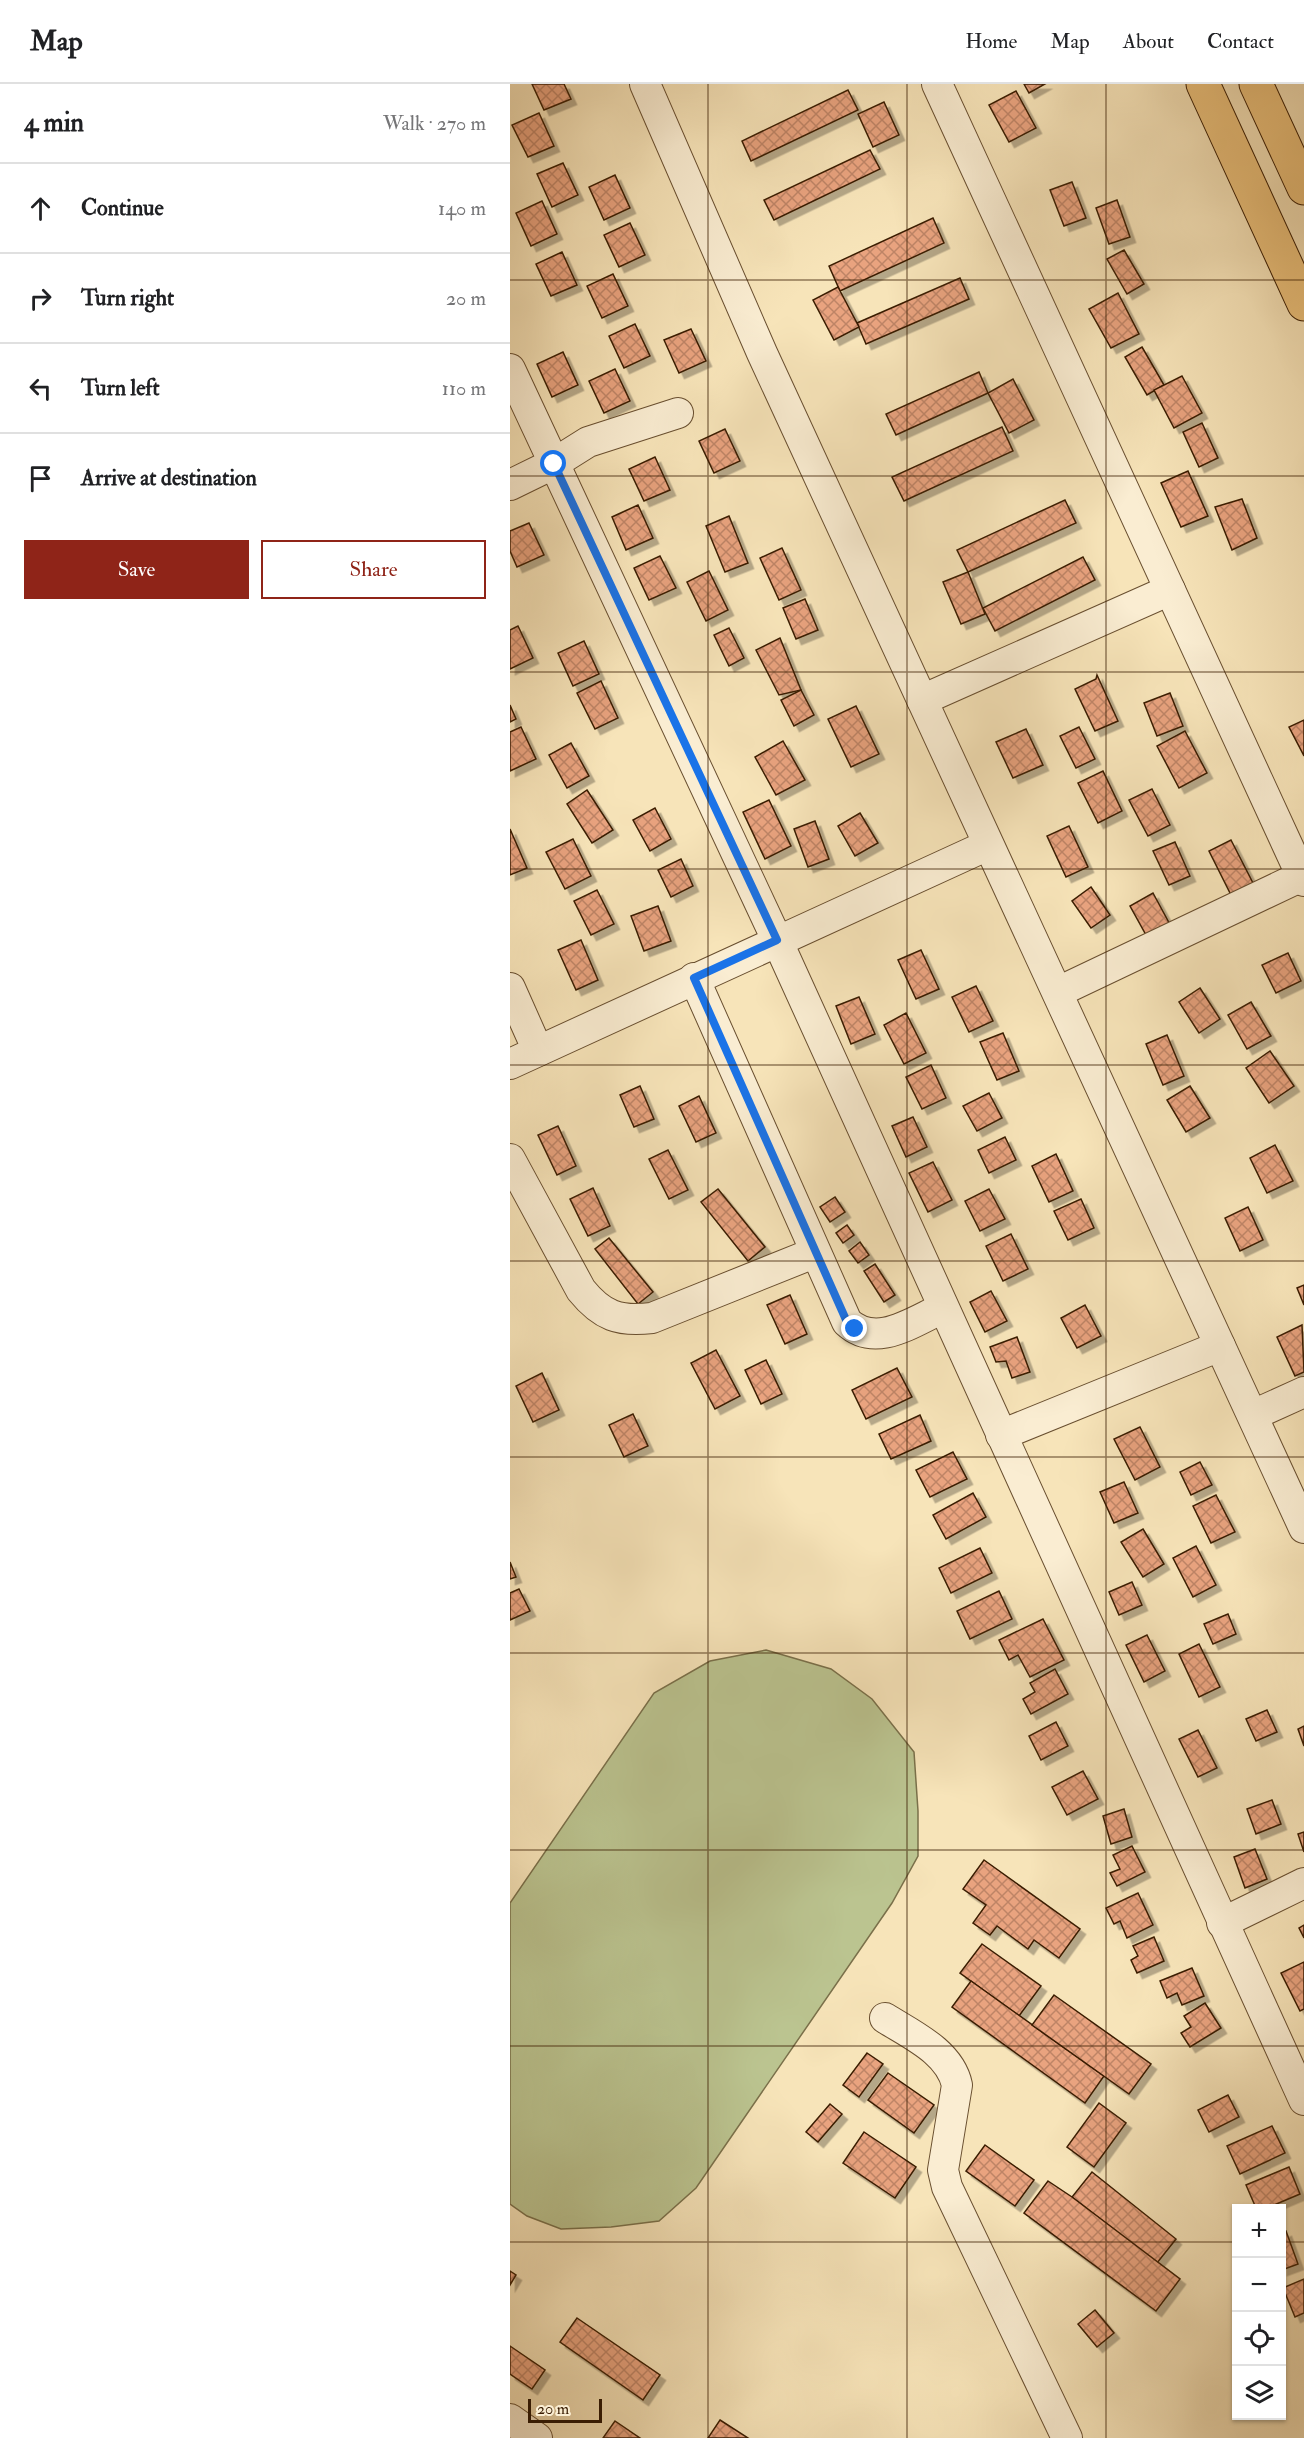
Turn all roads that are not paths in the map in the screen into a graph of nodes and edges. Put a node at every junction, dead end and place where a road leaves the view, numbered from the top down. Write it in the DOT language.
graph roads {
  1 [pos="645,84"];
  2 [pos="937,84"];
  3 [pos="1203,84"];
  4 [pos="1256,84"];
  5 [pos="1304,188"];
  6 [pos="1304,304"];
  7 [pos="510,369"];
  8 [pos="678,413"];
  9 [pos="554,464"];
  10 [pos="510,485"];
  11 [pos="1170,590"];
  12 [pos="922,700"];
  13 [pos="988,845"];
  14 [pos="1303,878"];
  15 [pos="777,940"];
  16 [pos="694,978"];
  17 [pos="510,988"];
  18 [pos="1058,992"];
  19 [pos="538,1051"];
  20 [pos="510,1064"];
  21 [pos="510,1159"];
  22 [pos="814,1253"];
  23 [pos="943,1308"];
  24 [pos="1220,1346"];
  25 [pos="1304,1392"];
  26 [pos="1253,1415"];
  27 [pos="1001,1435"];
  28 [pos="1304,1528"];
  29 [pos="1304,1883"];
  30 [pos="1222,1923"];
  31 [pos="885,2018"];
  32 [pos="1304,2100"];
  33 [pos="510,2419"];
  34 [pos="537,2438"];
  35 [pos="1067,2438"];
  1 -- 12 [label="street"];
  2 -- 11 [label="street"];
  3 -- 6 [label="main road"];
  4 -- 5 [label="main road"];
  7 -- 9 [label="street"];
  8 -- 9 [label="street"];
  9 -- 10 [label="street"];
  9 -- 15 [label="street"];
  11 -- 12 [label="street"];
  11 -- 14 [label="street"];
  12 -- 13 [label="street"];
  13 -- 15 [label="street"];
  13 -- 18 [label="street"];
  14 -- 18 [label="street"];
  15 -- 16 [label="street"];
  15 -- 23 [label="street"];
  16 -- 19 [label="street"];
  16 -- 22 [label="street"];
  17 -- 19 [label="street"];
  18 -- 24 [label="street"];
  19 -- 20 [label="street"];
  21 -- 22 [label="street"];
  22 -- 23 [label="street"];
  23 -- 27 [label="street"];
  24 -- 26 [label="street"];
  24 -- 27 [label="street"];
  25 -- 26 [label="street"];
  26 -- 28 [label="street"];
  27 -- 30 [label="street"];
  29 -- 30 [label="street"];
  30 -- 32 [label="street"];
  31 -- 35 [label="street"];
  33 -- 34 [label="street"];
}
